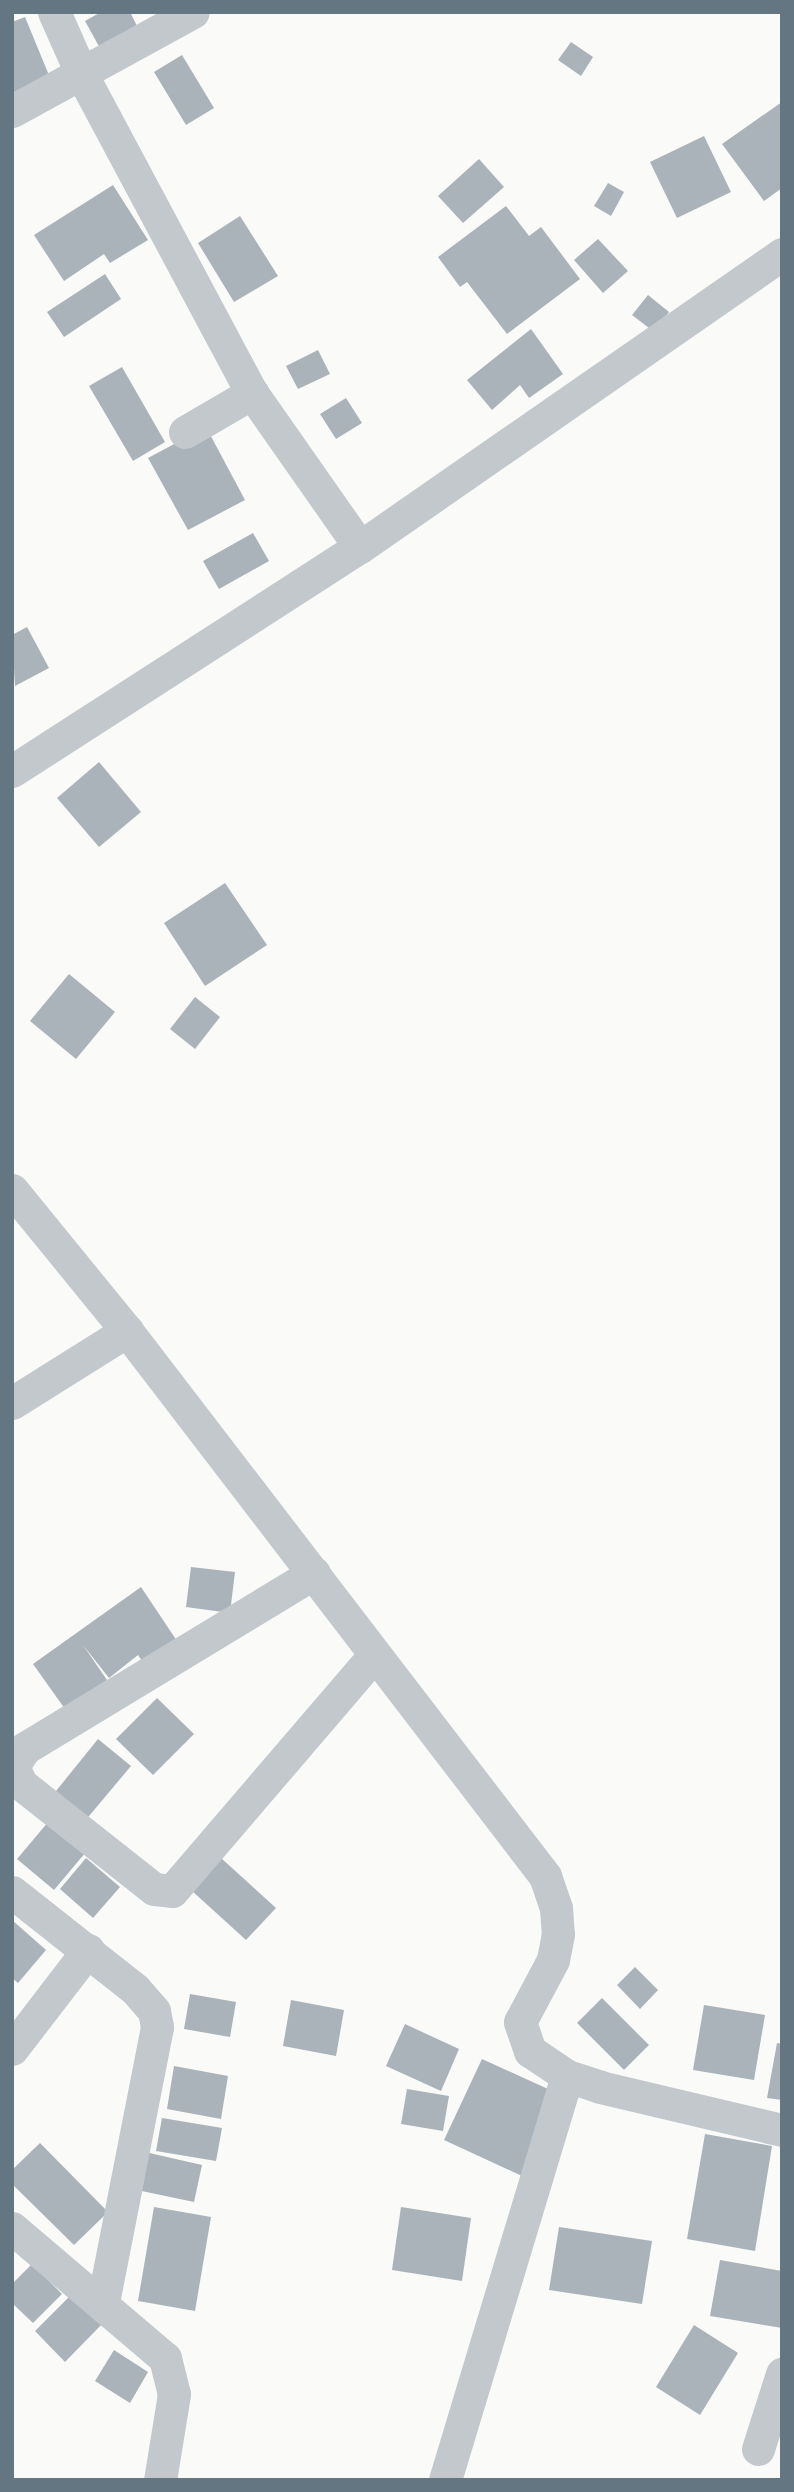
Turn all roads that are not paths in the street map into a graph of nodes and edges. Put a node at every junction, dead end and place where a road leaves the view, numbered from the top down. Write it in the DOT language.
graph roads {
  1 [pos="54,12"];
  2 [pos="193,12"];
  3 [pos="82,75"];
  4 [pos="12,111"];
  5 [pos="782,254"];
  6 [pos="252,393"];
  7 [pos="185,432"];
  8 [pos="360,548"];
  9 [pos="12,771"];
  10 [pos="12,1190"];
  11 [pos="127,1331"];
  12 [pos="12,1403"];
  13 [pos="314,1573"];
  14 [pos="374,1655"];
  15 [pos="12,1892"];
  16 [pos="89,1950"];
  17 [pos="12,2049"];
  18 [pos="566,2076"];
  19 [pos="782,2130"];
  20 [pos="12,2228"];
  21 [pos="103,2302"];
  22 [pos="782,2374"];
  23 [pos="758,2449"];
  24 [pos="160,2480"];
  25 [pos="445,2480"];
  1 -- 3 [label="street"];
  2 -- 3 [label="street"];
  3 -- 4 [label="street"];
  3 -- 6 [label="street"];
  5 -- 8 [label="street"];
  6 -- 7 [label="street"];
  6 -- 8 [label="street"];
  8 -- 9 [label="street"];
  10 -- 11 [label="street"];
  11 -- 12 [label="street"];
  11 -- 13 [label="street"];
  13 -- 14 [label="street"];
  13 -- 14 [label="street"];
  14 -- 18 [label="street"];
  15 -- 16 [label="street"];
  16 -- 17 [label="street"];
  16 -- 21 [label="street"];
  18 -- 19 [label="street"];
  18 -- 25 [label="street"];
  20 -- 21 [label="street"];
  21 -- 24 [label="street"];
  22 -- 23 [label="street"];
}
